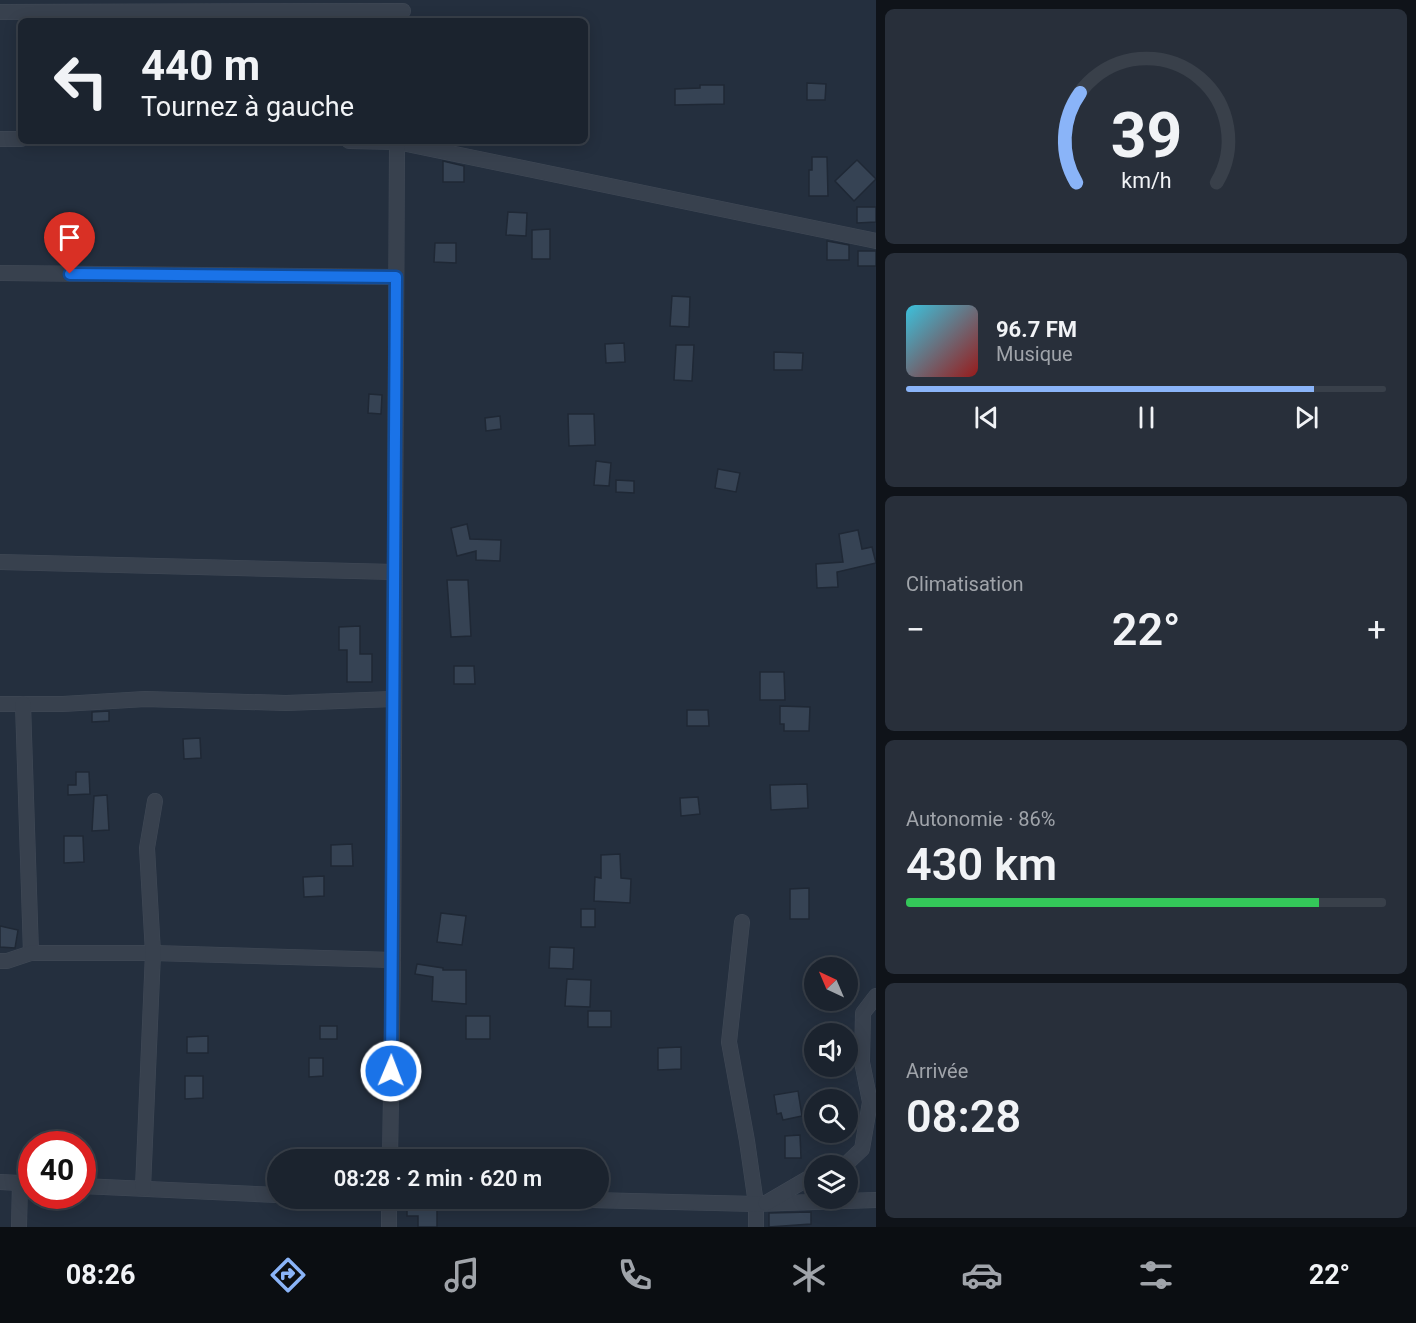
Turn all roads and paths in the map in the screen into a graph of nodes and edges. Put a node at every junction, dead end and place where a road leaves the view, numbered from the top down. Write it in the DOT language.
graph roads {
  1 [pos="403,11"];
  2 [pos="0,12"];
  3 [pos="0,139"];
  4 [pos="18,139"];
  5 [pos="397,144"];
  6 [pos="412,144"];
  7 [pos="876,241"];
  8 [pos="0,273"];
  9 [pos="396,277"];
  10 [pos="0,562"];
  11 [pos="394,572"];
  12 [pos="393,699"];
  13 [pos="0,704"];
  14 [pos="23,704"];
  15 [pos="155,801"];
  16 [pos="742,922"];
  17 [pos="32,953"];
  18 [pos="153,953"];
  19 [pos="393,960"];
  20 [pos="0,961"];
  21 [pos="876,996"];
  22 [pos="390,1149"];
  23 [pos="856,1155"];
  24 [pos="804,1180"];
  25 [pos="0,1182"];
  26 [pos="18,1183"];
  27 [pos="96,1186"];
  28 [pos="143,1188"];
  29 [pos="267,1194"];
  30 [pos="609,1200"];
  31 [pos="876,1200"];
  32 [pos="760,1204"];
  33 [pos="22,1209"];
  34 [pos="389,1209"];
  35 [pos="19,1227"];
  36 [pos="388,1227"];
  37 [pos="756,1227"];
  1 -- 2 [label="street"];
  3 -- 4 [label="street"];
  5 -- 9 [label="street"];
  6 -- 7 [label="street"];
  8 -- 9 [label="street"];
  9 -- 11 [label="street"];
  10 -- 11 [label="street"];
  11 -- 12 [label="street"];
  12 -- 14 [label="street"];
  12 -- 19 [label="street"];
  13 -- 14 [label="street"];
  14 -- 17 [label="street"];
  15 -- 18 [label="street"];
  16 -- 32 [label="street"];
  17 -- 18 [label="street"];
  17 -- 20 [label="street"];
  18 -- 19 [label="street"];
  18 -- 28 [label="street"];
  19 -- 22 [label="street"];
  21 -- 23 [label="street"];
  24 -- 32 [label="street"];
  25 -- 26 [label="street"];
  27 -- 28 [label="street"];
  28 -- 29 [label="street"];
  30 -- 32 [label="street"];
  31 -- 32 [label="street"];
  32 -- 37 [label="street"];
  33 -- 35 [label="street"];
  34 -- 36 [label="street"];
}
